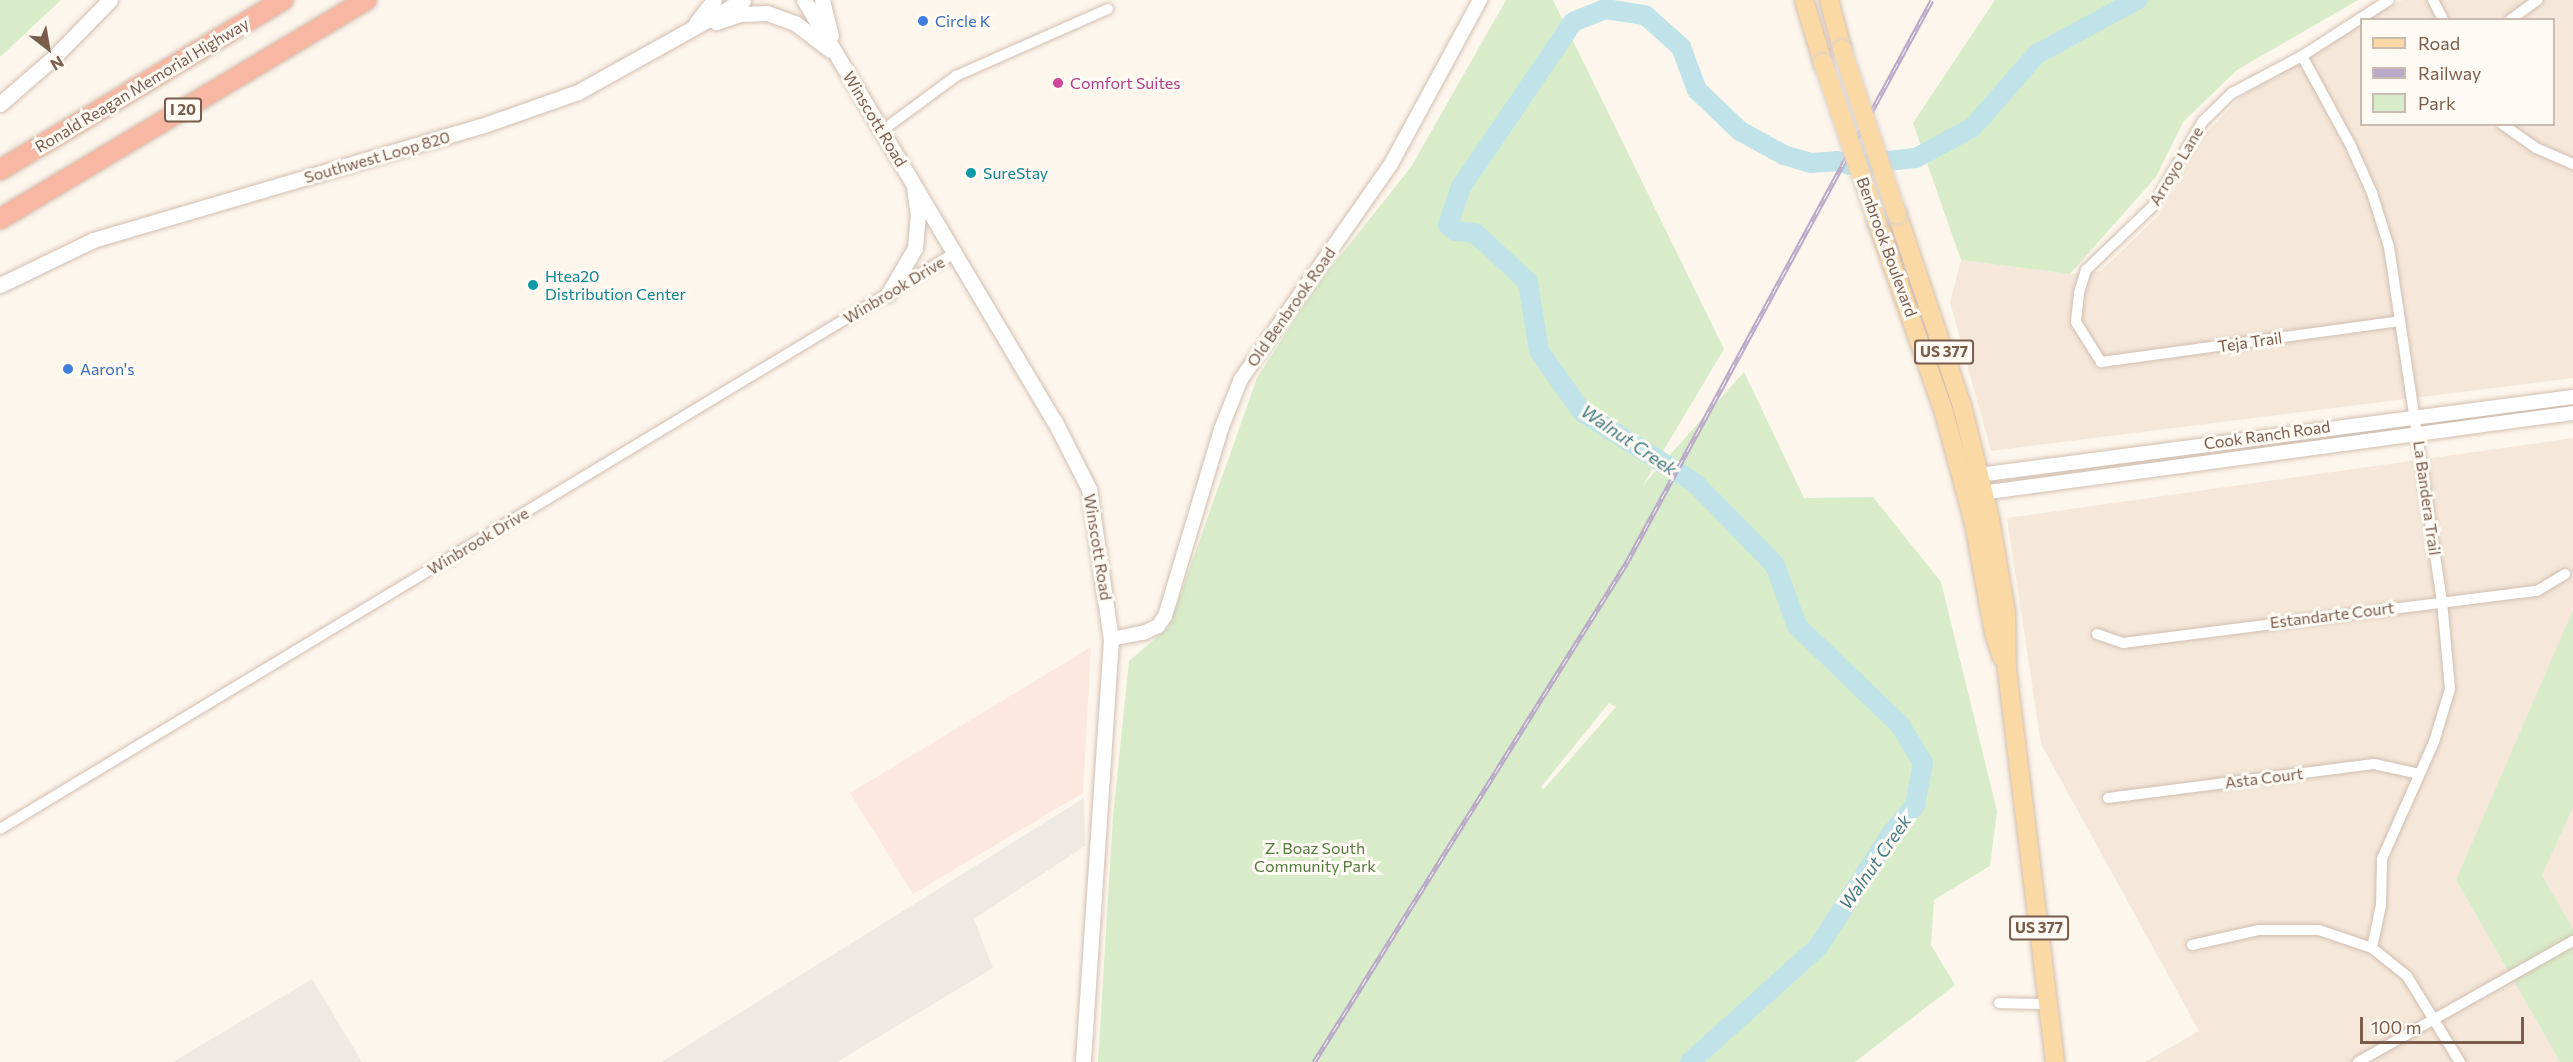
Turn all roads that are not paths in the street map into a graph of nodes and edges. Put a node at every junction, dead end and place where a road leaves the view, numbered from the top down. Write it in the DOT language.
graph roads {
  1 [pos="110,0"];
  2 [pos="283,0"];
  3 [pos="366,0"];
  4 [pos="714,0"];
  5 [pos="743,0"];
  6 [pos="804,0"];
  7 [pos="822,0"];
  8 [pos="1480,0"];
  9 [pos="1804,0"];
  10 [pos="1829,0"];
  11 [pos="2389,0"];
  12 [pos="2433,0"];
  13 [pos="2538,0"];
  14 [pos="1108,9"];
  15 [pos="2361,18"];
  16 [pos="2442,18"];
  17 [pos="2513,18"];
  18 [pos="2360,19"];
  19 [pos="693,28"];
  20 [pos="837,56"];
  21 [pos="2302,56"];
  22 [pos="0,104"];
  23 [pos="2505,126"];
  24 [pos="883,130"];
  25 [pos="2573,164"];
  26 [pos="0,170"];
  27 [pos="914,183"];
  28 [pos="0,219"];
  29 [pos="955,253"];
  30 [pos="0,285"];
  31 [pos="888,294"];
  32 [pos="2400,321"];
  33 [pos="2101,362"];
  34 [pos="2573,397"];
  35 [pos="2573,413"];
  36 [pos="2415,415"];
  37 [pos="2419,436"];
  38 [pos="1973,484"];
  39 [pos="2565,574"];
  40 [pos="2442,601"];
  41 [pos="2097,634"];
  42 [pos="1112,639"];
  43 [pos="2419,774"];
  44 [pos="2108,798"];
  45 [pos="0,829"];
  46 [pos="2573,941"];
  47 [pos="2192,945"];
  48 [pos="2372,948"];
  49 [pos="1999,1003"];
  50 [pos="2048,1004"];
  51 [pos="2436,1019"];
  52 [pos="1083,1062"];
  53 [pos="2055,1062"];
  54 [pos="2358,1062"];
  55 [pos="2460,1062"];
  1 -- 22 [label="main road"];
  2 -- 26 [label="highway, Ronald Reagan Memorial Highway / I 20"];
  3 -- 28 [label="highway, I 20"];
  4 -- 19 [label="main road"];
  5 -- 19 [label="main road, Southwest Loop 820"];
  6 -- 20 [label="main road, Winscott Road"];
  7 -- 20 [label="main road"];
  8 -- 42 [label="street, Old Benbrook Road"];
  9 -- 38 [label="main road, Benbrook Boulevard / US 377, bridge"];
  10 -- 38 [label="main road, Benbrook Boulevard / US 377, bridge"];
  11 -- 15 [label="street, Arroyo Lane"];
  12 -- 16 [label="street"];
  13 -- 17 [label="street"];
  14 -- 24 [label="street"];
  18 -- 21 [label="street, Arroyo Lane"];
  19 -- 20 [label="main road"];
  19 -- 30 [label="main road, Southwest Loop 820"];
  20 -- 24 [label="main road, Winscott Road"];
  21 -- 32 [label="street, La Bandera Trail"];
  21 -- 33 [label="street, Arroyo Lane"];
  23 -- 25 [label="street"];
  24 -- 27 [label="main road, Winscott Road"];
  27 -- 29 [label="main road, Winscott Road"];
  27 -- 31 [label="main road"];
  29 -- 31 [label="street, Winbrook Drive"];
  29 -- 42 [label="main road, Winscott Road"];
  31 -- 45 [label="street, Winbrook Drive"];
  32 -- 33 [label="street, Teja Trail"];
  32 -- 36 [label="street, La Bandera Trail"];
  34 -- 36 [label="street, Cook Ranch Road"];
  35 -- 37 [label="street, Cook Ranch Road"];
  36 -- 37 [label="street, La Bandera Trail"];
  36 -- 38 [label="street, Cook Ranch Road"];
  37 -- 38 [label="street, Cook Ranch Road"];
  37 -- 40 [label="street, La Bandera Trail"];
  38 -- 50 [label="main road, Benbrook Boulevard / US 377"];
  39 -- 40 [label="street, Estandarte Court"];
  40 -- 41 [label="street, Estandarte Court"];
  40 -- 43 [label="street, La Bandera Trail"];
  42 -- 52 [label="main road, Winscott Road"];
  43 -- 44 [label="street, Asta Court"];
  43 -- 48 [label="street, La Bandera Trail"];
  46 -- 51 [label="street"];
  47 -- 48 [label="street"];
  48 -- 51 [label="street"];
  49 -- 50 [label="street"];
  50 -- 53 [label="main road, US 377"];
  51 -- 54 [label="street"];
  51 -- 55 [label="street"];
}
